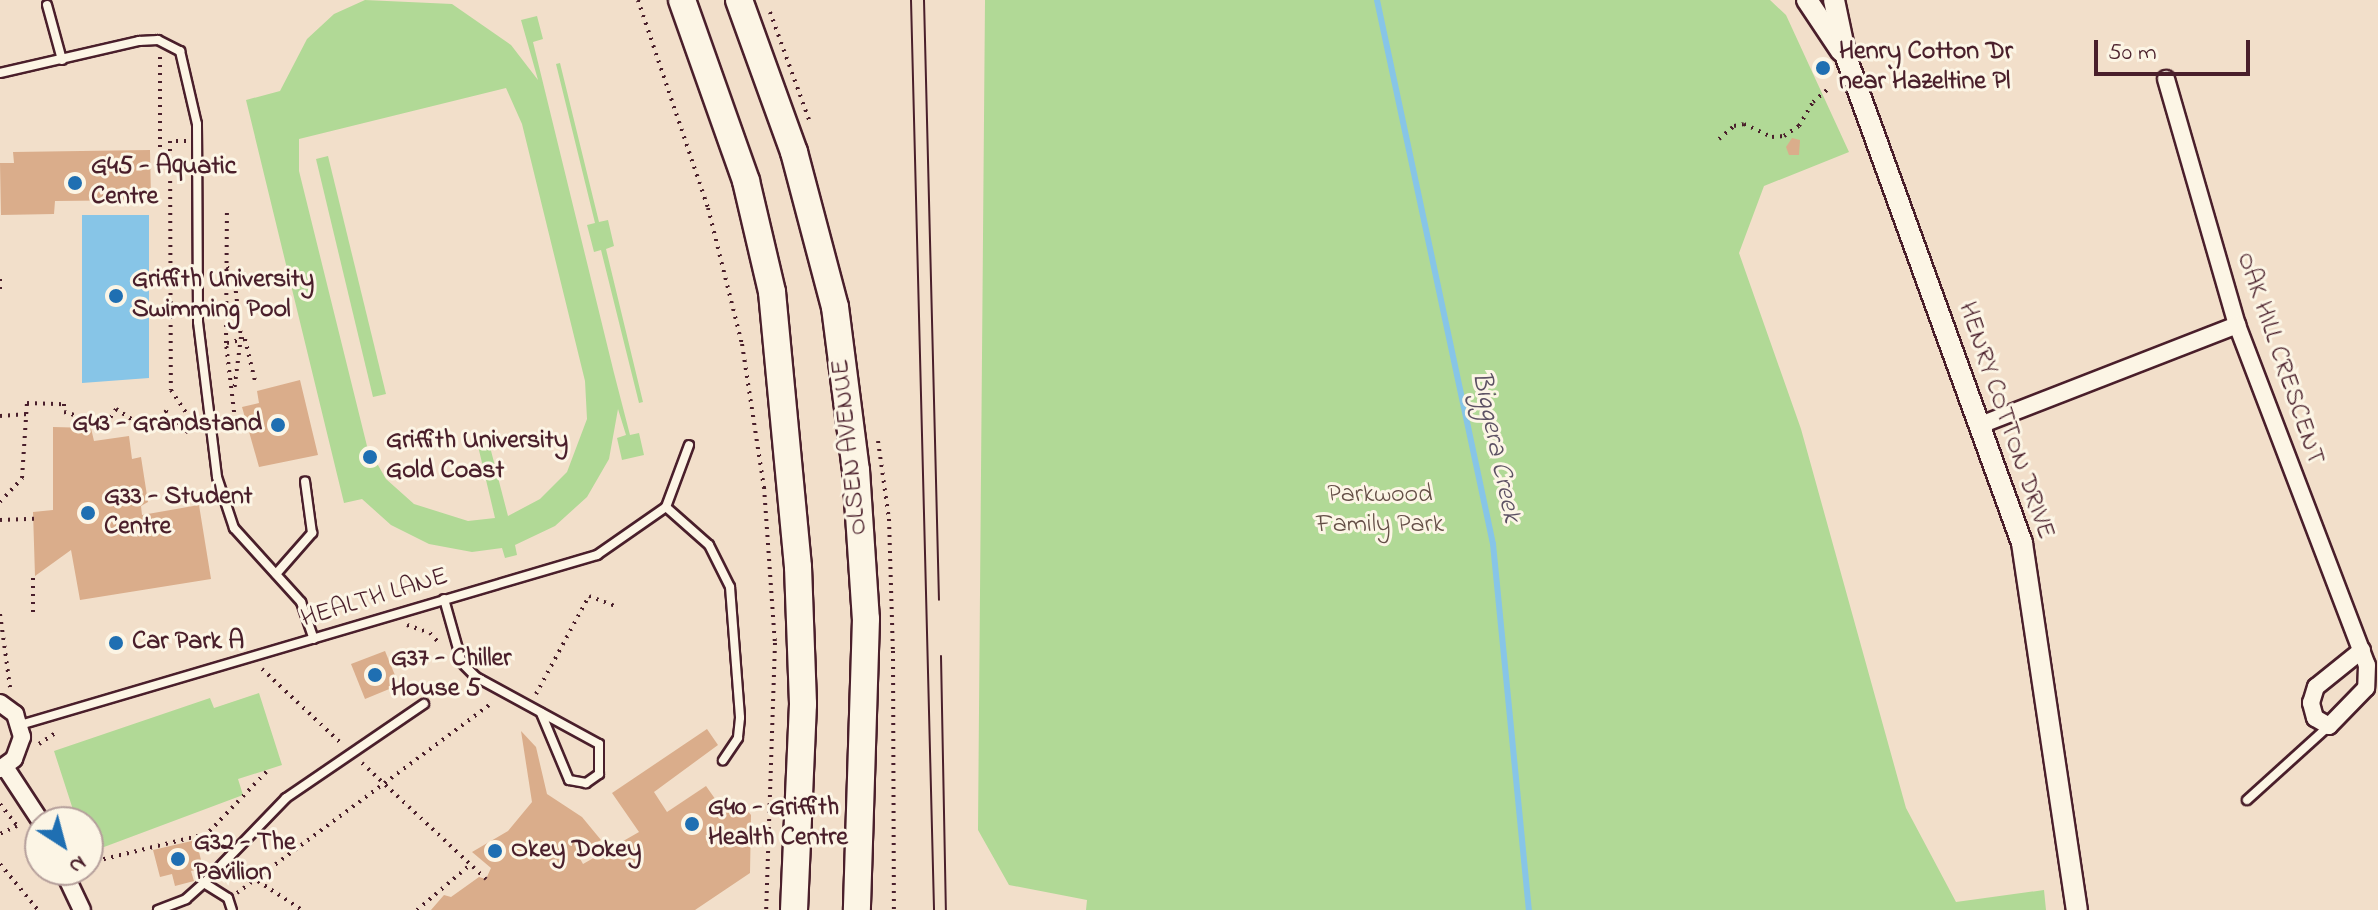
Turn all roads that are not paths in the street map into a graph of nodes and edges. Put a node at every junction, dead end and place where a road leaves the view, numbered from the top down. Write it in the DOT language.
graph roads {
  1 [pos="682,0"];
  2 [pos="739,0"];
  3 [pos="1807,0"];
  4 [pos="1834,0"];
  5 [pos="47,5"];
  6 [pos="1846,57"];
  7 [pos="62,60"];
  8 [pos="0,73"];
  9 [pos="2166,79"];
  10 [pos="2237,325"];
  11 [pos="1983,424"];
  12 [pos="689,445"];
  13 [pos="305,481"];
  14 [pos="666,507"];
  15 [pos="276,574"];
  16 [pos="444,599"];
  17 [pos="314,639"];
  18 [pos="2362,650"];
  19 [pos="6,698"];
  20 [pos="424,704"];
  21 [pos="541,713"];
  22 [pos="20,725"];
  23 [pos="2329,726"];
  24 [pos="723,760"];
  25 [pos="2,768"];
  26 [pos="2247,800"];
  27 [pos="29,806"];
  28 [pos="204,883"];
  29 [pos="71,886"];
  30 [pos="186,899"];
  31 [pos="858,909"];
  32 [pos="82,910"];
  33 [pos="158,910"];
  34 [pos="192,910"];
  35 [pos="232,910"];
  36 [pos="794,910"];
  37 [pos="2077,910"];
  1 -- 36 [label="main road"];
  2 -- 31 [label="main road, OLSEN AVENUE"];
  3 -- 6 [label="street, HENRY COTTON DRIVE"];
  4 -- 6 [label="street, HENRY COTTON DRIVE"];
  5 -- 7 [label="lane"];
  6 -- 11 [label="street, HENRY COTTON DRIVE"];
  7 -- 8 [label="lane"];
  7 -- 15 [label="lane"];
  9 -- 10 [label="street, OAK HILL CRESCENT"];
  10 -- 11 [label="street"];
  10 -- 18 [label="street, OAK HILL CRESCENT"];
  11 -- 37 [label="street, HENRY COTTON DRIVE"];
  12 -- 14 [label="lane, HEALTH LANE"];
  13 -- 15 [label="lane"];
  14 -- 16 [label="lane, HEALTH LANE"];
  14 -- 24 [label="lane"];
  15 -- 17 [label="lane"];
  16 -- 17 [label="lane, HEALTH LANE"];
  16 -- 21 [label="lane"];
  17 -- 22 [label="lane, HEALTH LANE"];
  18 -- 23 [label="street, OAK HILL CRESCENT"];
  18 -- 23 [label="street"];
  19 -- 22 [label="street"];
  20 -- 28 [label="lane"];
  21 -- 21 [label="lane"];
  22 -- 25 [label="street"];
  23 -- 26 [label="lane, OAK HILL CRESCENT"];
  25 -- 27 [label="street"];
  28 -- 30 [label="lane"];
  28 -- 35 [label="lane"];
  29 -- 32 [label="street"];
  30 -- 33 [label="lane"];
  30 -- 34 [label="lane"];
}
